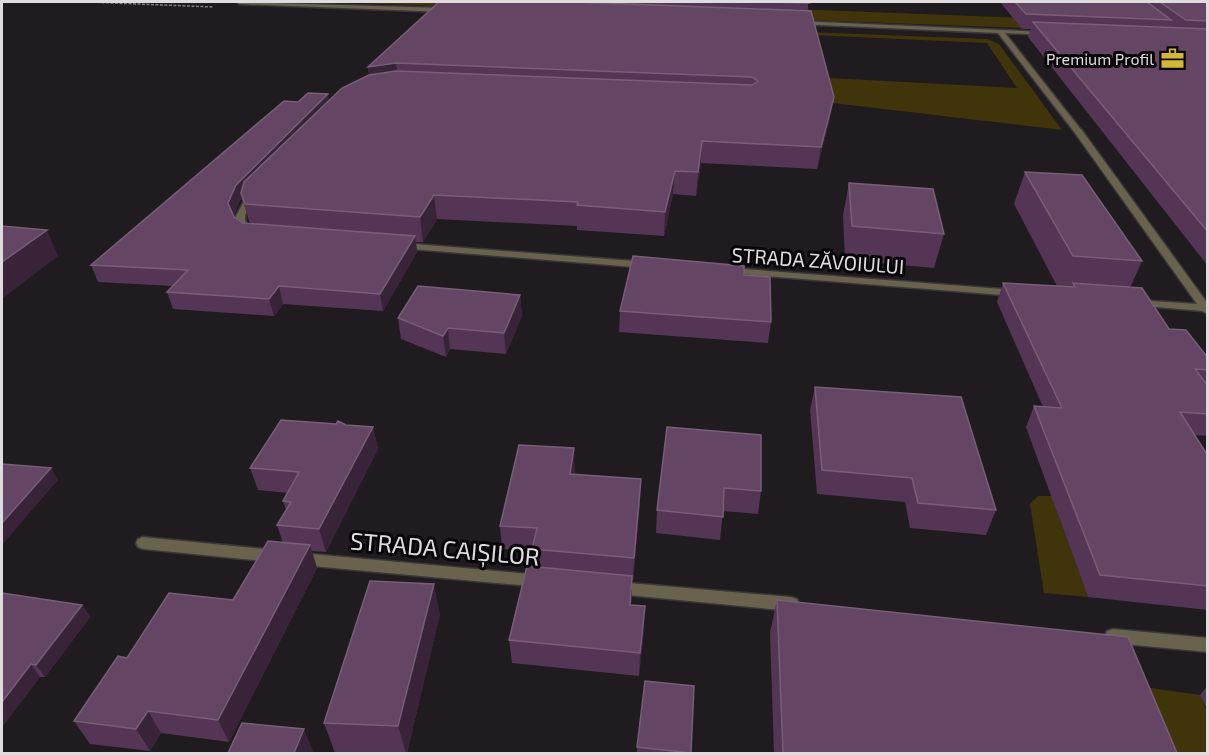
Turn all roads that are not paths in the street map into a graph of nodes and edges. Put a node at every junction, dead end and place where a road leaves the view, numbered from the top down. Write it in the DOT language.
graph roads {
  1 [pos="239,2"];
  2 [pos="453,10"];
  3 [pos="786,23"];
  4 [pos="1000,31"];
  5 [pos="1047,33"];
  6 [pos="261,187"];
  7 [pos="260,235"];
  8 [pos="388,245"];
  9 [pos="660,266"];
  10 [pos="719,270"];
  11 [pos="1027,294"];
  12 [pos="1122,302"];
  13 [pos="1206,310"];
  14 [pos="143,543"];
  15 [pos="559,583"];
  16 [pos="606,587"];
  17 [pos="807,606"];
  18 [pos="1091,634"];
  19 [pos="1208,645"];
  1 -- 2 [label="street"];
  3 -- 4 [label="street"];
  4 -- 5 [label="street"];
  4 -- 13 [label="street"];
  6 -- 7 [label="street"];
  8 -- 9 [label="street"];
  10 -- 11 [label="street, STRADA ZĂVOIULUI"];
  12 -- 13 [label="street"];
  14 -- 15 [label="street, STRADA CAIȘILOR"];
  16 -- 17 [label="street"];
  18 -- 19 [label="street"];
}
